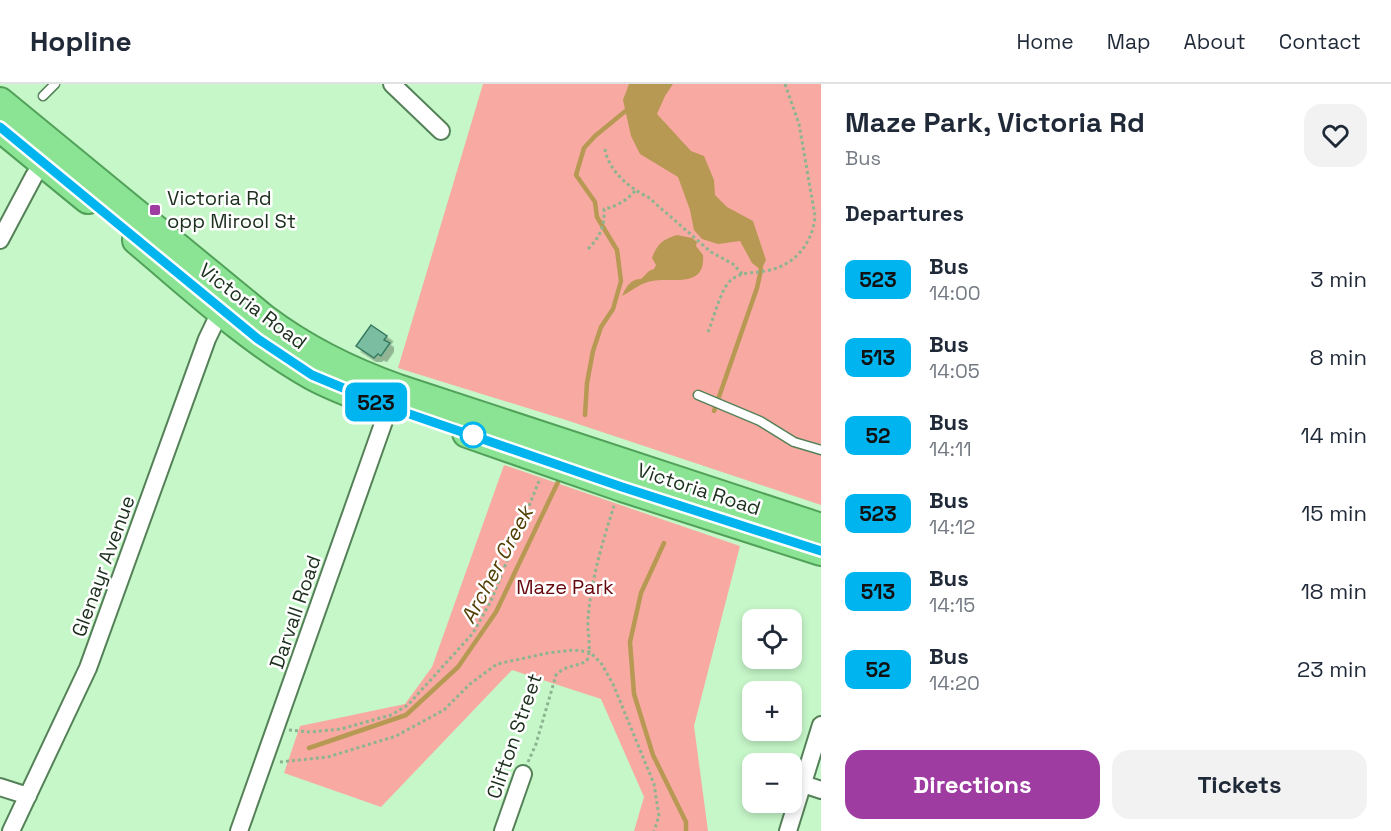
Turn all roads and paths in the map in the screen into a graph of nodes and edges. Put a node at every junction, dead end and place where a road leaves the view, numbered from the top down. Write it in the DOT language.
graph roads {
  1 [pos="55,84"];
  2 [pos="392,84"];
  3 [pos="785,84"];
  4 [pos="43,96"];
  5 [pos="0,102"];
  6 [pos="0,127"];
  7 [pos="441,131"];
  8 [pos="605,149"];
  9 [pos="44,163"];
  10 [pos="635,191"];
  11 [pos="0,240"];
  12 [pos="588,249"];
  13 [pos="742,274"];
  14 [pos="221,310"];
  15 [pos="708,333"];
  16 [pos="701,396"];
  17 [pos="389,407"];
  18 [pos="821,450"];
  19 [pos="542,474"];
  20 [pos="617,498"];
  21 [pos="821,528"];
  22 [pos="821,550"];
  23 [pos="590,652"];
  24 [pos="821,725"];
  25 [pos="276,728"];
  26 [pos="264,761"];
  27 [pos="523,774"];
  28 [pos="803,784"];
  29 [pos="0,787"];
  30 [pos="821,790"];
  31 [pos="28,796"];
  32 [pos="11,831"];
  33 [pos="239,831"];
  34 [pos="503,831"];
  35 [pos="654,831"];
  36 [pos="788,831"];
  1 -- 4 [label="lane"];
  2 -- 7 [label="street"];
  3 -- 13 [label="path"];
  5 -- 21 [label="highway, Victoria Road"];
  6 -- 9 [label="highway, Victoria Road"];
  8 -- 10 [label="path"];
  9 -- 11 [label="street"];
  9 -- 14 [label="highway, Victoria Road"];
  10 -- 12 [label="path"];
  10 -- 13 [label="path"];
  13 -- 15 [label="path"];
  14 -- 17 [label="highway, Victoria Road"];
  14 -- 31 [label="street, Glenayr Avenue"];
  16 -- 18 [label="lane"];
  17 -- 22 [label="highway, Victoria Road"];
  17 -- 25 [label="street, Darvall Road"];
  19 -- 25 [label="path"];
  20 -- 23 [label="path"];
  23 -- 26 [label="path"];
  23 -- 27 [label="path, Clifton Street"];
  23 -- 35 [label="path"];
  24 -- 28 [label="street"];
  25 -- 26 [label="street, Darvall Road"];
  26 -- 33 [label="street, Darvall Road"];
  27 -- 34 [label="street, Clifton Street"];
  28 -- 30 [label="street"];
  28 -- 36 [label="street"];
  29 -- 31 [label="street"];
  31 -- 32 [label="street, Glenayr Avenue"];
}
